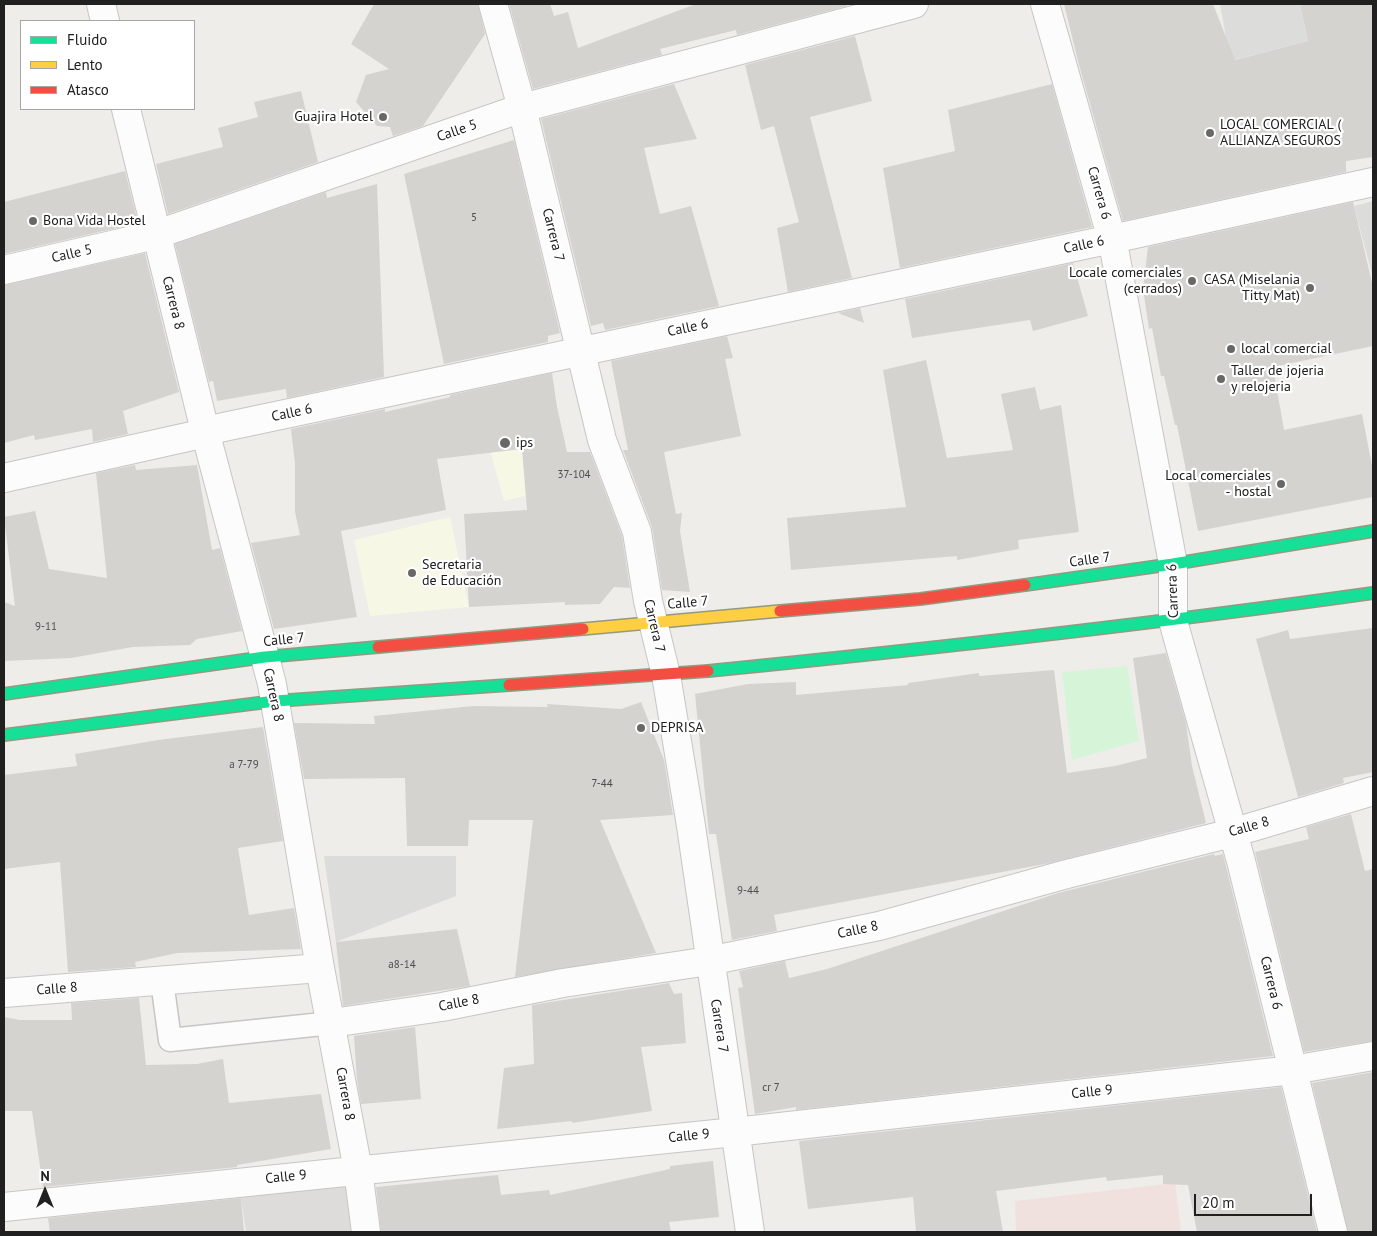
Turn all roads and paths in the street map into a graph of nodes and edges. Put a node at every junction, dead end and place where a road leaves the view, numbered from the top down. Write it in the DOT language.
graph roads {
  1 [pos="101,4"];
  2 [pos="494,4"];
  3 [pos="914,4"];
  4 [pos="1045,4"];
  5 [pos="105,20"];
  6 [pos="522,108"];
  7 [pos="126,110"];
  8 [pos="1373,182"];
  9 [pos="155,235"];
  10 [pos="1112,239"];
  11 [pos="4,270"];
  12 [pos="581,351"];
  13 [pos="205,431"];
  14 [pos="4,478"];
  15 [pos="1373,531"];
  16 [pos="1173,564"];
  17 [pos="1373,593"];
  18 [pos="654,621"];
  19 [pos="1173,621"];
  20 [pos="265,657"];
  21 [pos="666,674"];
  22 [pos="4,694"];
  23 [pos="275,701"];
  24 [pos="4,736"];
  25 [pos="1373,791"];
  26 [pos="1232,833"];
  27 [pos="709,961"];
  28 [pos="320,968"];
  29 [pos="162,981"];
  30 [pos="4,993"];
  31 [pos="332,1024"];
  32 [pos="1373,1056"];
  33 [pos="1293,1070"];
  34 [pos="735,1132"];
  35 [pos="358,1170"];
  36 [pos="4,1207"];
  37 [pos="366,1232"];
  38 [pos="750,1232"];
  39 [pos="1333,1232"];
  1 -- 5 [label="street"];
  2 -- 6 [label="street, Carrera 7"];
  3 -- 6 [label="street, Calle 5"];
  4 -- 10 [label="street, Carrera 6"];
  6 -- 9 [label="street, Calle 5"];
  6 -- 12 [label="street, Carrera 7"];
  7 -- 9 [label="street, Carrera 8"];
  8 -- 10 [label="street, Calle 6"];
  9 -- 11 [label="street, Calle 5"];
  9 -- 13 [label="street, Carrera 8"];
  10 -- 12 [label="street, Calle 6"];
  10 -- 16 [label="street, Carrera 6"];
  12 -- 13 [label="street, Calle 6"];
  12 -- 18 [label="street, Carrera 7"];
  13 -- 14 [label="street, Calle 6"];
  13 -- 20 [label="street, Carrera 8"];
  15 -- 16 [label="street, Calle 7"];
  16 -- 18 [label="street, Calle 7"];
  16 -- 19 [label="street, Carrera 6"];
  17 -- 19 [label="street"];
  18 -- 20 [label="street, Calle 7"];
  18 -- 21 [label="street, Carrera 7"];
  19 -- 21 [label="street"];
  19 -- 26 [label="street, Carrera 6"];
  20 -- 22 [label="street, Calle 7"];
  20 -- 23 [label="street, Carrera 8"];
  21 -- 23 [label="street"];
  21 -- 27 [label="street, Carrera 7"];
  23 -- 24 [label="street"];
  23 -- 28 [label="street, Carrera 8"];
  25 -- 26 [label="street, Calle 8"];
  26 -- 27 [label="street, Calle 8"];
  26 -- 33 [label="street, Carrera 6"];
  27 -- 31 [label="street, Calle 8"];
  27 -- 34 [label="street, Carrera 7"];
  28 -- 29 [label="street, Calle 8"];
  28 -- 31 [label="street, Carrera 8"];
  29 -- 30 [label="street, Calle 8"];
  29 -- 31 [label="lane"];
  31 -- 35 [label="street, Carrera 8"];
  32 -- 33 [label="street, Calle 9"];
  33 -- 34 [label="street, Calle 9"];
  33 -- 39 [label="street, Carrera 6"];
  34 -- 35 [label="street, Calle 9"];
  34 -- 38 [label="street, Carrera 7"];
  35 -- 36 [label="street, Calle 9"];
  35 -- 37 [label="street, Carrera 8"];
}
